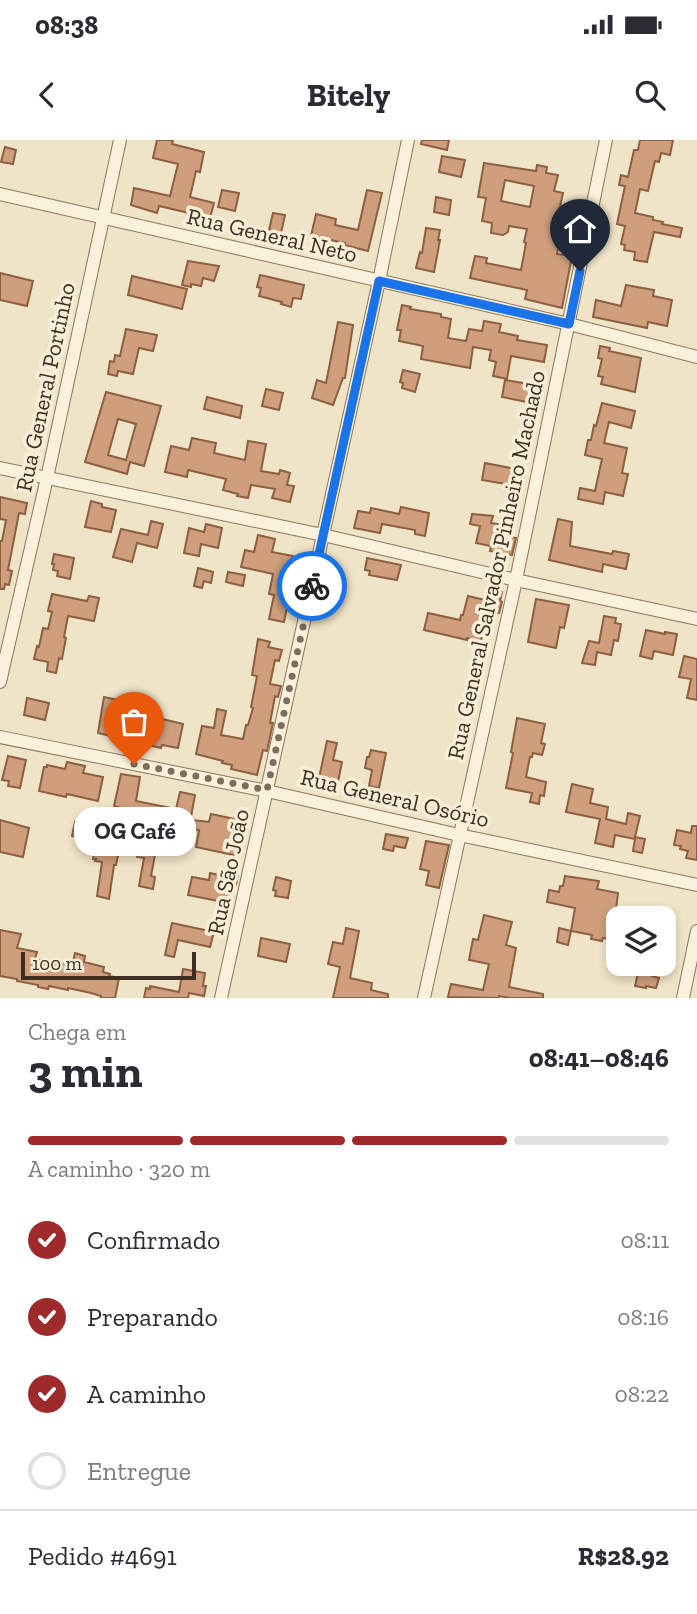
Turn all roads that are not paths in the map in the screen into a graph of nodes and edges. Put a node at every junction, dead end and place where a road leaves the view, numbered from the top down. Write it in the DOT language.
graph roads {
  1 [pos="120,140"];
  2 [pos="408,140"];
  3 [pos="607,140"];
  4 [pos="0,194"];
  5 [pos="103,216"];
  6 [pos="379,281"];
  7 [pos="569,324"];
  8 [pos="697,357"];
  9 [pos="0,468"];
  10 [pos="47,478"];
  11 [pos="323,535"];
  12 [pos="516,580"];
  13 [pos="697,619"];
  14 [pos="0,682"];
  15 [pos="0,737"];
  16 [pos="267,790"];
  17 [pos="459,835"];
  18 [pos="697,886"];
  19 [pos="697,931"];
  20 [pos="221,998"];
  21 [pos="424,998"];
  22 [pos="683,998"];
  1 -- 5 [label="street, Rua General Portinho"];
  2 -- 6 [label="street, Rua São João"];
  3 -- 7 [label="street, Rua General Salvador Pinheiro Machado"];
  4 -- 5 [label="street, Rua General Neto"];
  5 -- 6 [label="street, Rua General Neto"];
  5 -- 10 [label="street, Rua General Portinho"];
  6 -- 7 [label="street, Rua General Neto"];
  6 -- 11 [label="street, Rua São João"];
  7 -- 8 [label="street, Rua General Neto"];
  7 -- 12 [label="street, Rua General Salvador Pinheiro Machado"];
  9 -- 10 [label="street"];
  10 -- 11 [label="street"];
  10 -- 14 [label="street, Rua General Portinho"];
  11 -- 12 [label="street"];
  11 -- 16 [label="street, Rua São João"];
  12 -- 13 [label="street"];
  12 -- 17 [label="street, Rua General Salvador Pinheiro Machado"];
  15 -- 16 [label="street, Rua General Osório"];
  16 -- 17 [label="street, Rua General Osório"];
  16 -- 20 [label="street, Rua São João"];
  17 -- 18 [label="street, Rua General Osório"];
  17 -- 21 [label="street, Rua General Salvador Pinheiro Machado"];
  19 -- 22 [label="street"];
}
